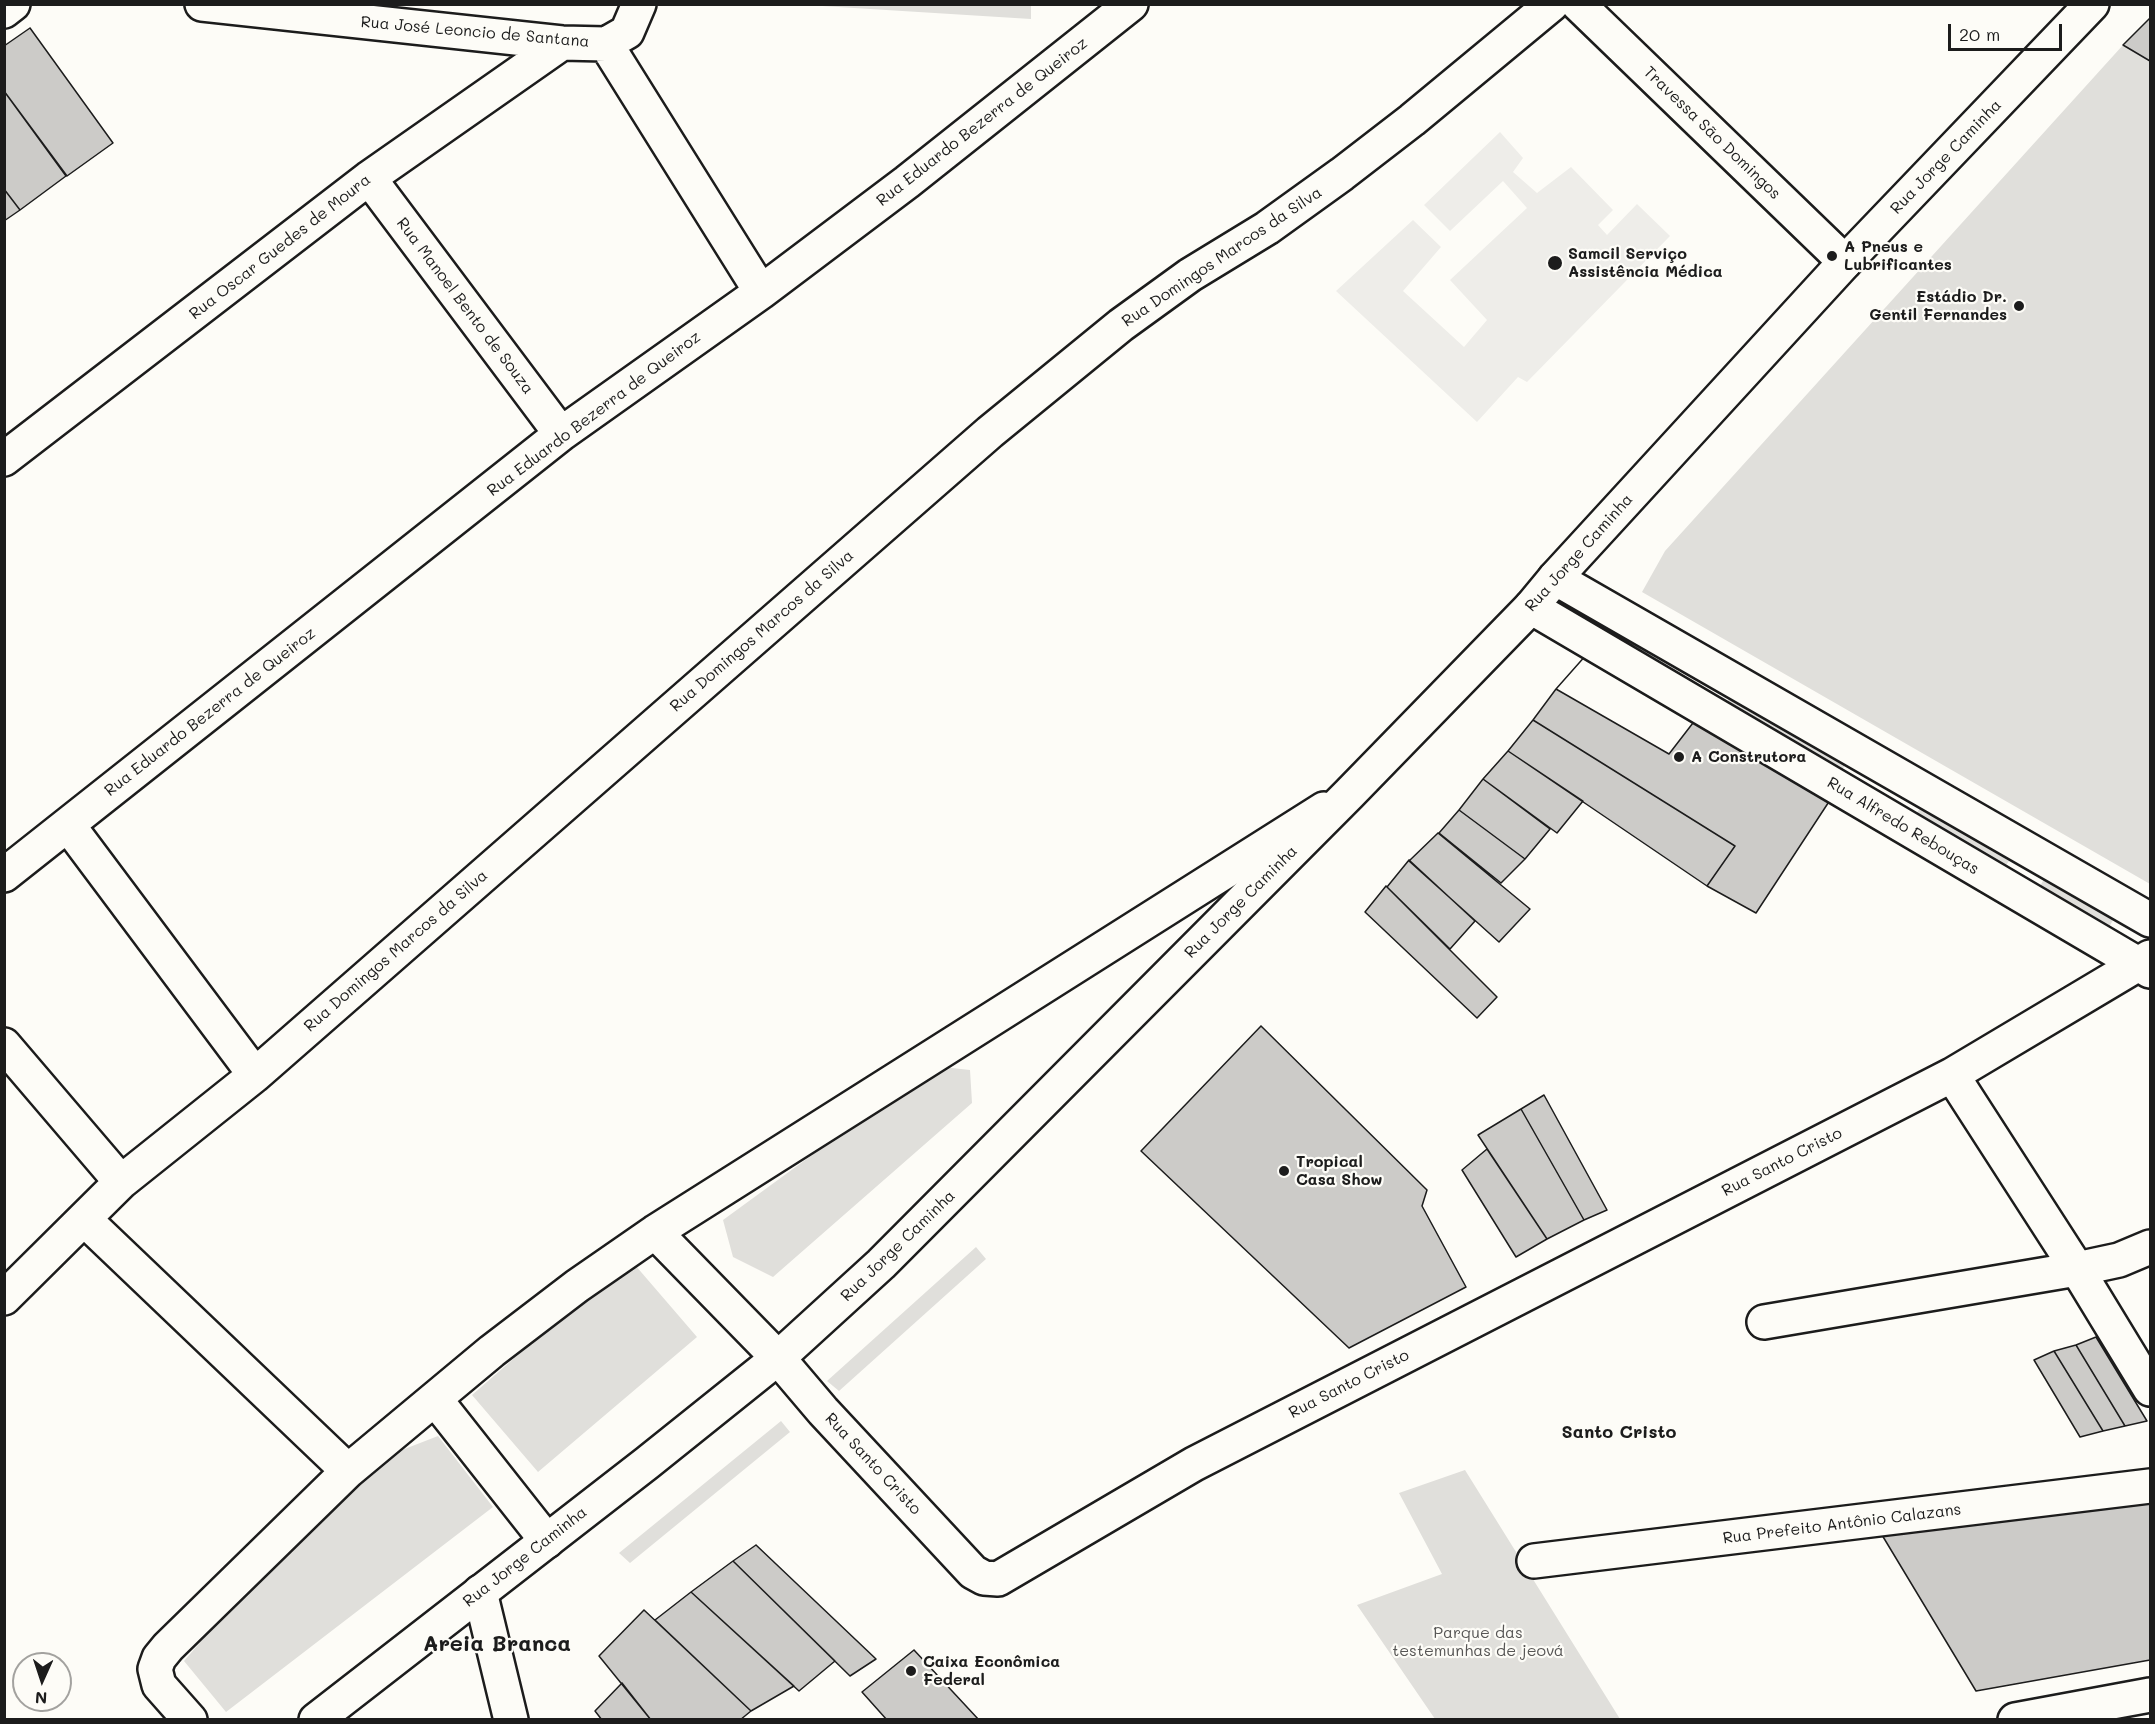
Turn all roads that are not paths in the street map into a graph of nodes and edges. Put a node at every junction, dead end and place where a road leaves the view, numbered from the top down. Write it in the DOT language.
graph roads {
  1 [pos="13,4"];
  2 [pos="202,4"];
  3 [pos="639,4"];
  4 [pos="1131,4"];
  5 [pos="1552,4"];
  6 [pos="1578,4"];
  7 [pos="2092,4"];
  8 [pos="211,5"];
  9 [pos="4,11"];
  10 [pos="562,43"];
  11 [pos="606,44"];
  12 [pos="369,178"];
  13 [pos="1845,262"];
  14 [pos="761,292"];
  15 [pos="561,434"];
  16 [pos="4,459"];
  17 [pos="1555,578"];
  18 [pos="1531,607"];
  19 [pos="1348,794"];
  20 [pos="68,825"];
  21 [pos="4,875"];
  22 [pos="2151,920"];
  23 [pos="2146,964"];
  24 [pos="4,1045"];
  25 [pos="255,1075"];
  26 [pos="1952,1075"];
  27 [pos="121,1182"];
  28 [pos="84,1220"];
  29 [pos="655,1232"];
  30 [pos="2151,1247"];
  31 [pos="2077,1269"];
  32 [pos="4,1298"];
  33 [pos="1764,1322"];
  34 [pos="778,1358"];
  35 [pos="2151,1389"];
  36 [pos="435,1399"];
  37 [pos="348,1471"];
  38 [pos="2151,1486"];
  39 [pos="546,1540"];
  40 [pos="1534,1561"];
  41 [pos="480,1592"];
  42 [pos="2151,1695"];
  43 [pos="2050,1717"];
  44 [pos="185,1718"];
  45 [pos="316,1719"];
  46 [pos="511,1719"];
  47 [pos="2015,1719"];
  1 -- 9 [label="street"];
  2 -- 8 [label="street, Rua José Leoncio de Santana"];
  3 -- 11 [label="street"];
  4 -- 14 [label="street, Rua Eduardo Bezerra de Queiroz"];
  5 -- 25 [label="street, Rua Domingos Marcos da Silva"];
  6 -- 13 [label="street, Travessa São Domingos"];
  7 -- 13 [label="street, Rua Jorge Caminha"];
  8 -- 10 [label="street, Rua José Leoncio de Santana"];
  10 -- 11 [label="street, Rua José Leoncio de Santana"];
  10 -- 12 [label="street, Rua Oscar Guedes de Moura"];
  11 -- 14 [label="street"];
  12 -- 15 [label="street, Rua Manoel Bento de Souza"];
  12 -- 16 [label="street, Rua Oscar Guedes de Moura"];
  13 -- 17 [label="street, Rua Jorge Caminha"];
  14 -- 15 [label="street, Rua Eduardo Bezerra de Queiroz"];
  15 -- 20 [label="street, Rua Eduardo Bezerra de Queiroz"];
  17 -- 18 [label="street, Rua Jorge Caminha"];
  17 -- 22 [label="street"];
  18 -- 19 [label="street, Rua Jorge Caminha"];
  18 -- 23 [label="street, Rua Alfredo Rebouças"];
  19 -- 29 [label="street"];
  19 -- 34 [label="street, Rua Jorge Caminha"];
  20 -- 21 [label="street, Rua Eduardo Bezerra de Queiroz"];
  20 -- 25 [label="street"];
  23 -- 26 [label="street, Rua Santo Cristo"];
  24 -- 27 [label="street"];
  25 -- 27 [label="street, Rua Domingos Marcos da Silva"];
  26 -- 31 [label="street"];
  26 -- 34 [label="street, Rua Santo Cristo"];
  27 -- 28 [label="street, Rua Domingos Marcos da Silva"];
  28 -- 32 [label="street, Rua Domingos Marcos da Silva"];
  28 -- 37 [label="street"];
  29 -- 34 [label="street, Rua Santo Cristo"];
  29 -- 36 [label="street"];
  30 -- 31 [label="street"];
  31 -- 33 [label="street"];
  31 -- 35 [label="street"];
  34 -- 39 [label="street, Rua Jorge Caminha"];
  36 -- 37 [label="street"];
  36 -- 39 [label="street"];
  37 -- 44 [label="street"];
  38 -- 40 [label="street, Rua Prefeito Antônio Calazans"];
  39 -- 41 [label="street, Rua Jorge Caminha"];
  41 -- 45 [label="street, Rua Jorge Caminha"];
  41 -- 46 [label="street"];
  42 -- 43 [label="street"];
  43 -- 47 [label="street"];
}
